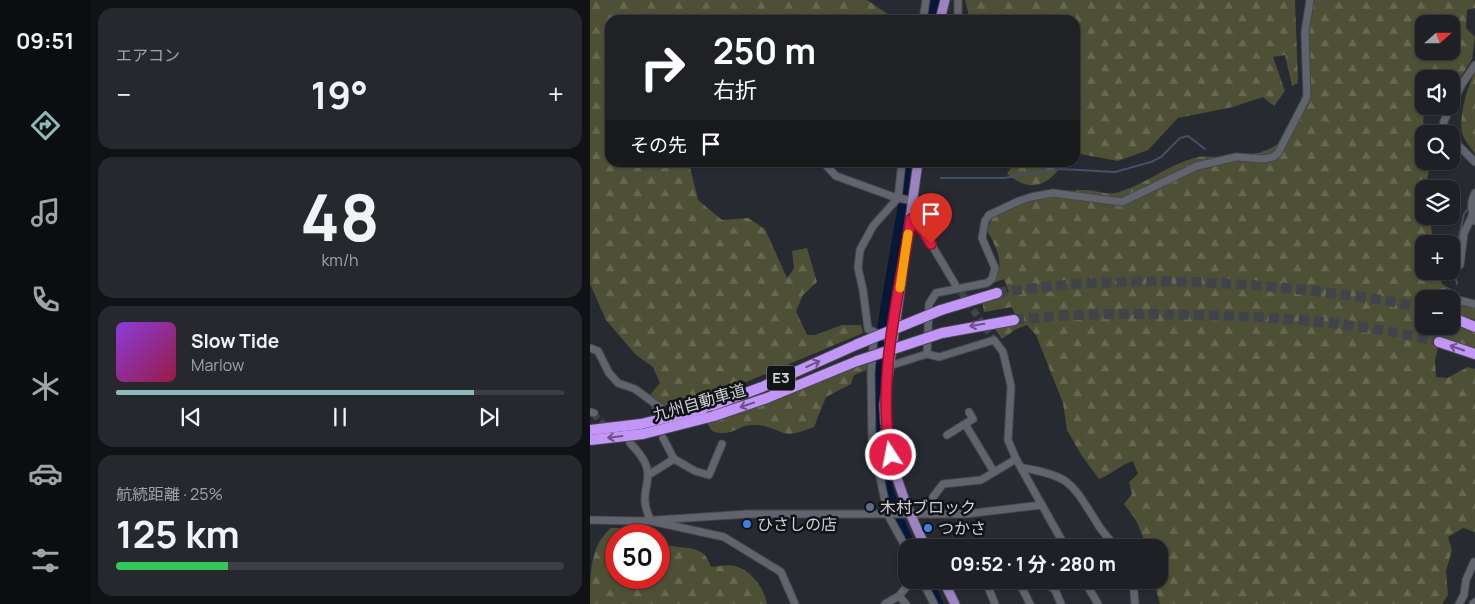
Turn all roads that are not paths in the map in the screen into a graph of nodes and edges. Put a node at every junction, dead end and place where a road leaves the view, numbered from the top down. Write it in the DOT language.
graph roads {
  1 [pos="926,0"];
  2 [pos="945,0"];
  3 [pos="958,0"];
  4 [pos="1310,0"];
  5 [pos="924,15"];
  6 [pos="941,15"];
  7 [pos="958,15"];
  8 [pos="1475,65"];
  9 [pos="1443,125"];
  10 [pos="1460,147"];
  11 [pos="1475,162"];
  12 [pos="828,167"];
  13 [pos="902,167"];
  14 [pos="917,167"];
  15 [pos="1475,193"];
  16 [pos="899,198"];
  17 [pos="913,201"];
  18 [pos="1474,218"];
  19 [pos="911,219"];
  20 [pos="1460,265"];
  21 [pos="955,284"];
  22 [pos="997,293"];
  23 [pos="1460,300"];
  24 [pos="1475,304"];
  25 [pos="1014,320"];
  26 [pos="1460,321"];
  27 [pos="1475,327"];
  28 [pos="877,333"];
  29 [pos="890,339"];
  30 [pos="1439,342"];
  31 [pos="590,348"];
  32 [pos="927,354"];
  33 [pos="1475,354"];
  34 [pos="889,366"];
  35 [pos="661,408"];
  36 [pos="969,412"];
  37 [pos="965,424"];
  38 [pos="590,430"];
  39 [pos="947,435"];
  40 [pos="663,438"];
  41 [pos="590,440"];
  42 [pos="630,443"];
  43 [pos="722,444"];
  44 [pos="674,459"];
  45 [pos="1016,459"];
  46 [pos="1023,468"];
  47 [pos="994,472"];
  48 [pos="650,474"];
  49 [pos="1042,505"];
  50 [pos="890,514"];
  51 [pos="907,514"];
  52 [pos="931,514"];
  53 [pos="590,520"];
  54 [pos="651,520"];
  55 [pos="902,539"];
  56 [pos="921,539"];
  57 [pos="1061,539"];
  58 [pos="1109,539"];
  59 [pos="1474,562"];
  60 [pos="905,589"];
  61 [pos="926,589"];
  62 [pos="948,589"];
  63 [pos="989,589"];
  64 [pos="1022,589"];
  65 [pos="1053,589"];
  66 [pos="1089,589"];
  67 [pos="1134,589"];
  68 [pos="899,596"];
  69 [pos="795,604"];
  70 [pos="885,604"];
  71 [pos="906,604"];
  72 [pos="934,604"];
  73 [pos="955,604"];
  74 [pos="996,604"];
  75 [pos="1030,604"];
  76 [pos="1061,604"];
  77 [pos="1098,604"];
  78 [pos="1135,604"];
  79 [pos="1458,604"];
  1 -- 5 [label="street"];
  2 -- 6 [label="main road"];
  3 -- 7 [label="street"];
  4 -- 32 [label="street"];
  8 -- 9 [label="street"];
  10 -- 11 [label="street"];
  12 -- 16 [label="street"];
  13 -- 16 [label="street"];
  14 -- 17 [label="main road"];
  15 -- 18 [label="street"];
  16 -- 17 [label="street"];
  16 -- 28 [label="street"];
  17 -- 19 [label="main road"];
  18 -- 20 [label="street"];
  19 -- 21 [label="street"];
  19 -- 29 [label="main road"];
  22 -- 28 [label="highway, 九州自動車道 / E3, bridge"];
  23 -- 24 [label="street"];
  25 -- 41 [label="highway, 九州自動車道 / E3, one-way, bridge"];
  26 -- 27 [label="highway"];
  28 -- 29 [label="street, bridge"];
  38 -- 28 [label="highway, 九州自動車道 / E3, one-way, bridge"];
  28 -- 50 [label="street"];
  29 -- 34 [label="main road"];
  33 -- 30 [label="highway, one-way"];
  31 -- 35 [label="street"];
  32 -- 34 [label="street"];
  32 -- 45 [label="street"];
  34 -- 51 [label="main road"];
  36 -- 37 [label="street"];
  37 -- 39 [label="street"];
  37 -- 47 [label="street"];
  40 -- 44 [label="street"];
  42 -- 48 [label="street"];
  43 -- 44 [label="street"];
  44 -- 48 [label="street"];
  45 -- 46 [label="street"];
  45 -- 47 [label="street"];
  46 -- 49 [label="street"];
  46 -- 58 [label="street"];
  47 -- 52 [label="street"];
  48 -- 54 [label="street"];
  49 -- 52 [label="street"];
  49 -- 57 [label="street"];
  50 -- 51 [label="street"];
  50 -- 54 [label="street"];
  50 -- 55 [label="street"];
  51 -- 52 [label="street"];
  51 -- 56 [label="main road"];
  53 -- 54 [label="street"];
  54 -- 69 [label="street"];
  59 -- 79 [label="street"];
  60 -- 68 [label="street"];
  61 -- 72 [label="street"];
  62 -- 73 [label="main road"];
  63 -- 74 [label="street"];
  64 -- 75 [label="street"];
  65 -- 76 [label="street"];
  66 -- 77 [label="street"];
  67 -- 78 [label="street"];
  68 -- 70 [label="street"];
  68 -- 71 [label="street"];
}
